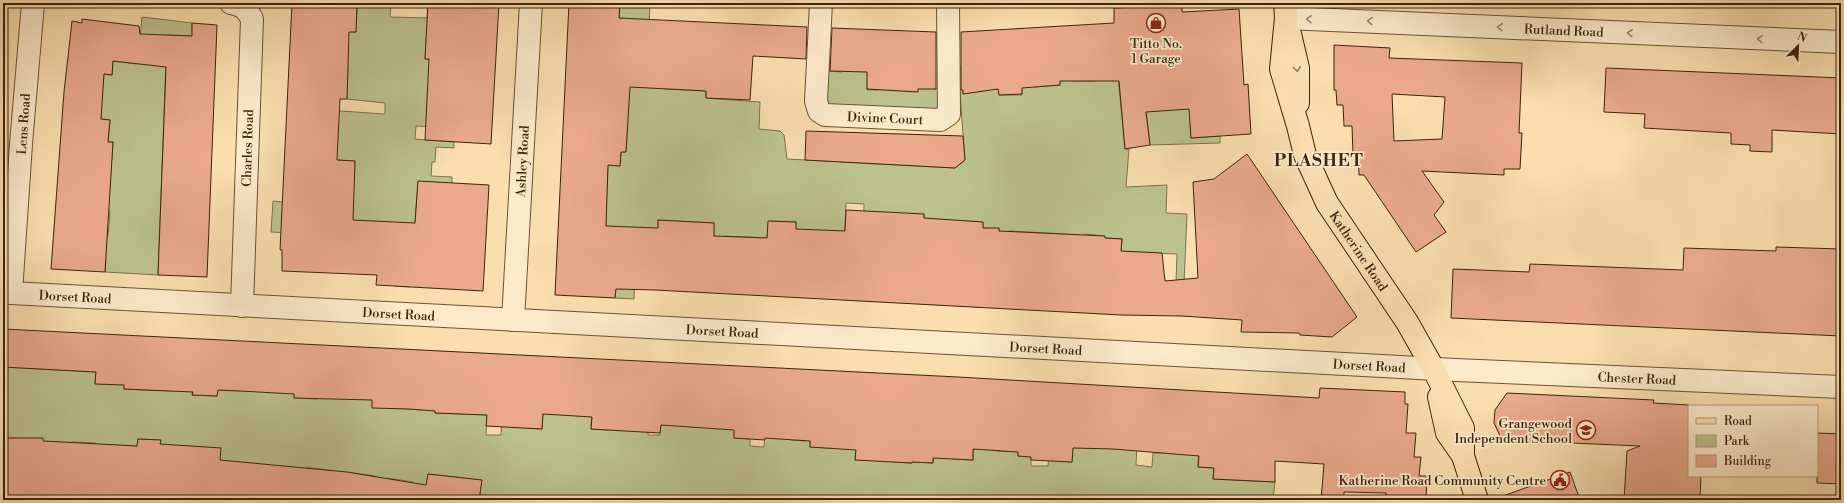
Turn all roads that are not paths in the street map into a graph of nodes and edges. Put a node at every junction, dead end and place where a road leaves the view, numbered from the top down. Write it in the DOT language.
graph roads {
  1 [pos="33,3"];
  2 [pos="231,3"];
  3 [pos="531,3"];
  4 [pos="821,3"];
  5 [pos="948,3"];
  6 [pos="1286,10"];
  7 [pos="1841,42"];
  8 [pos="11,293"];
  9 [pos="242,306"];
  10 [pos="512,320"];
  11 [pos="1433,368"];
  12 [pos="1841,387"];
  13 [pos="1477,500"];
  1 -- 8 [label="street, Lens Road"];
  2 -- 9 [label="street, Charles Road"];
  3 -- 10 [label="street, Ashley Road"];
  4 -- 5 [label="street, Divine Court"];
  7 -- 6 [label="street, Rutland Road, one-way"];
  6 -- 11 [label="main road, Katherine Road"];
  8 -- 9 [label="street, Dorset Road"];
  9 -- 10 [label="street, Dorset Road"];
  10 -- 11 [label="street, Dorset Road"];
  11 -- 12 [label="street, Chester Road"];
  11 -- 13 [label="main road, Katherine Road"];
}
